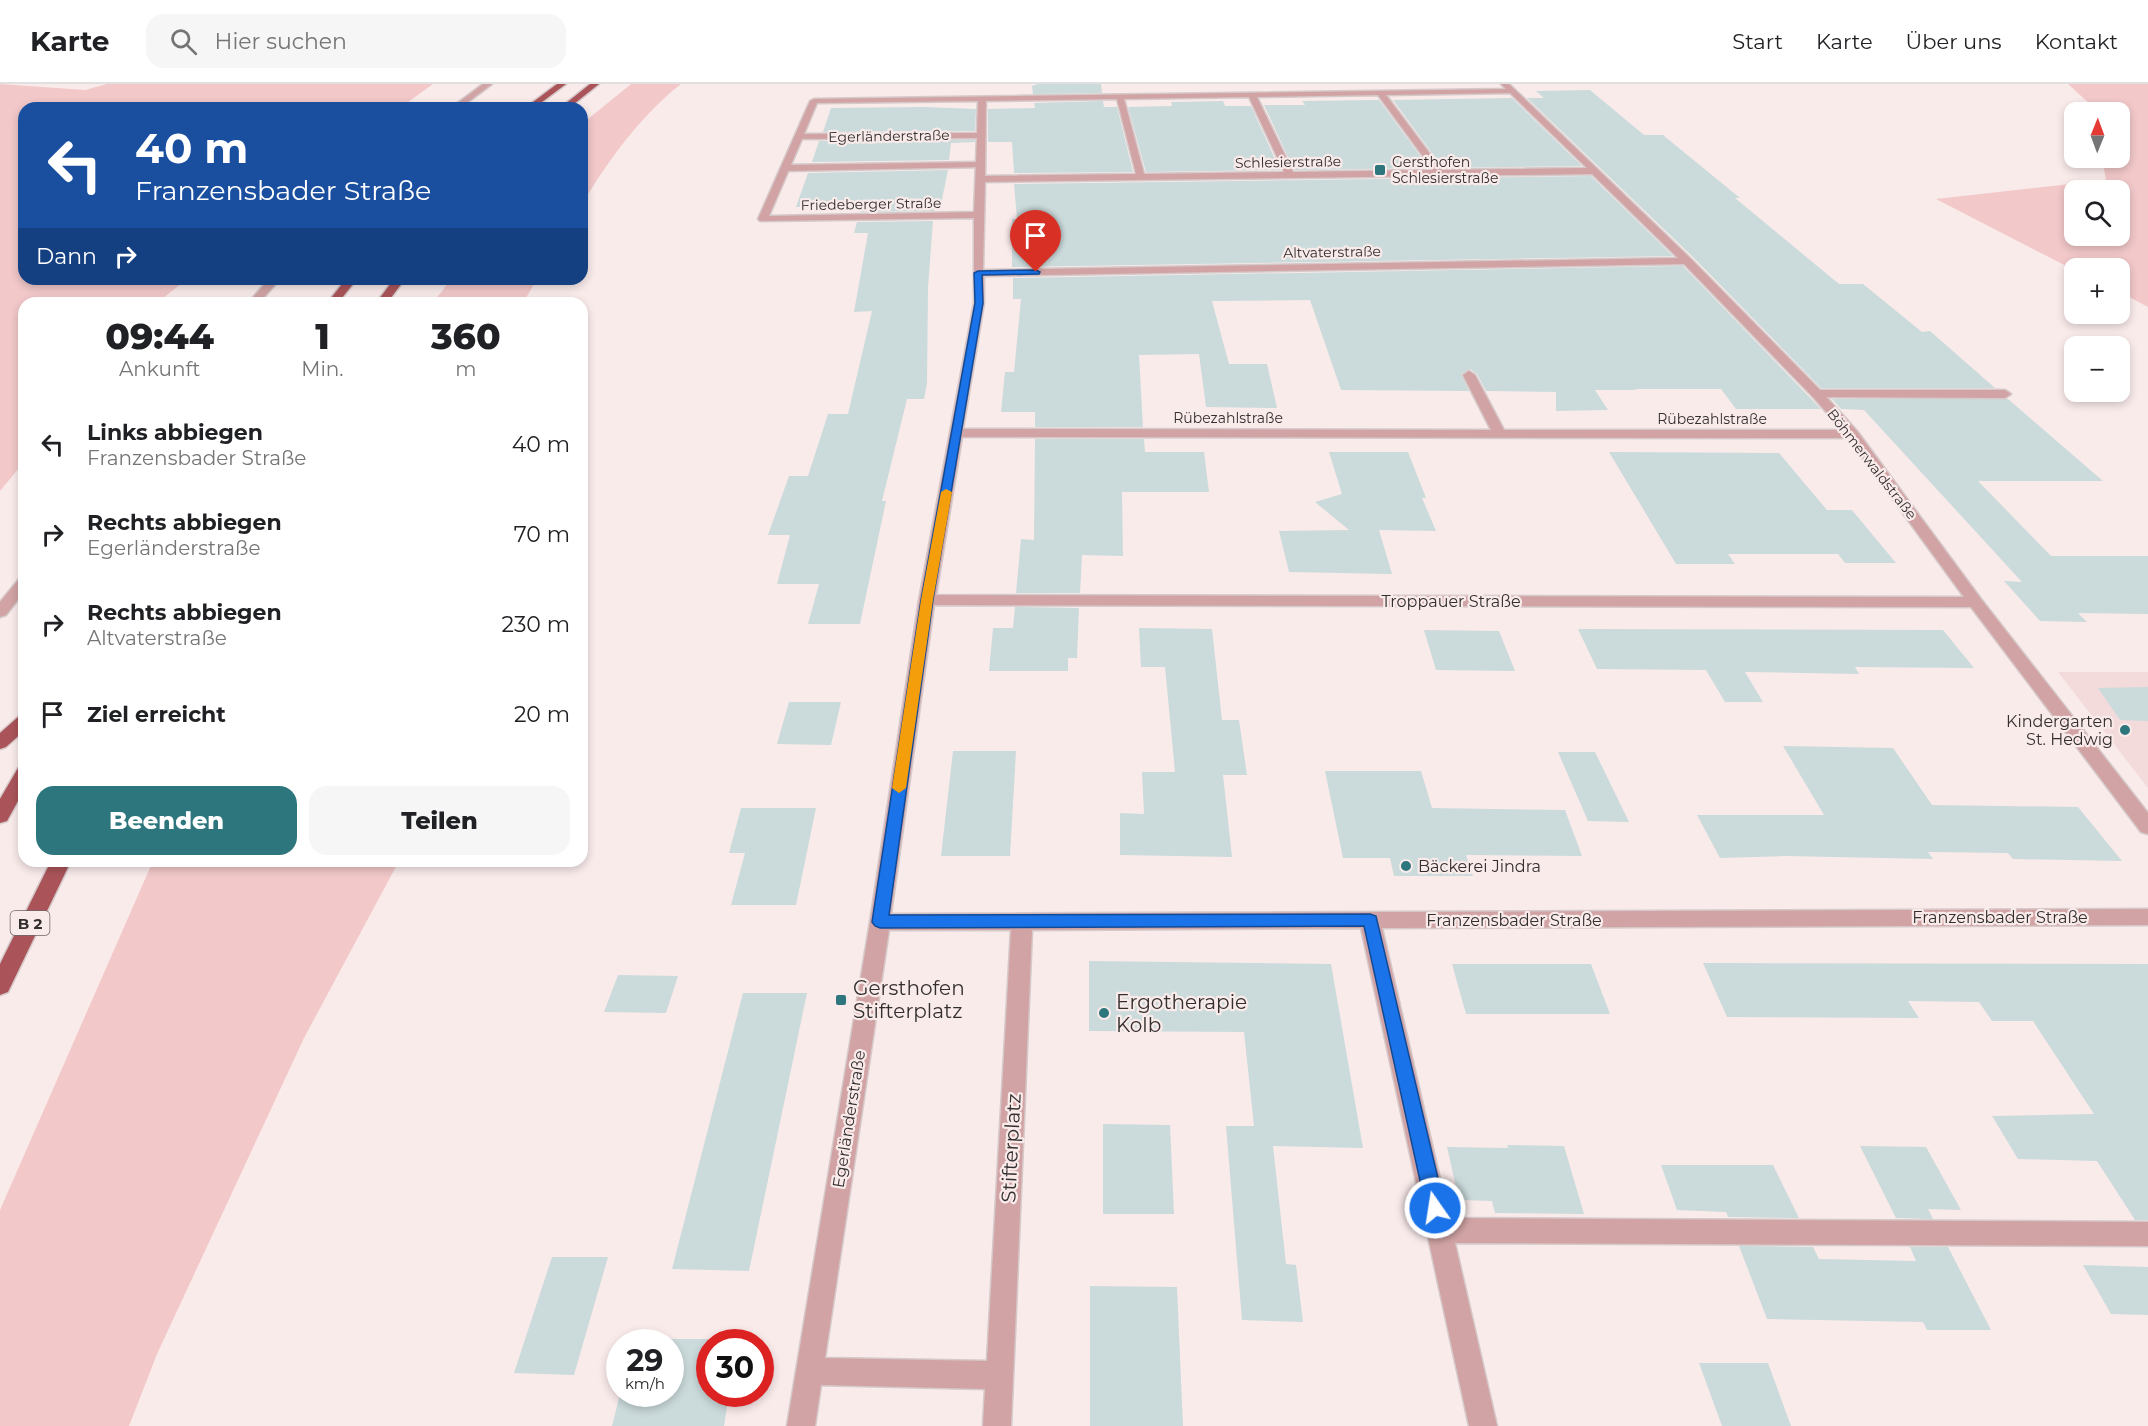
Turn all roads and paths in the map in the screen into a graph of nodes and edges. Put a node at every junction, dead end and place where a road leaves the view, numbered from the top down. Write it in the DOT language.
graph roads {
  1 [pos="488,84"];
  2 [pos="562,84"];
  3 [pos="596,84"];
  4 [pos="1509,88"];
  5 [pos="1382,94"];
  6 [pos="1252,95"];
  7 [pos="1120,97"];
  8 [pos="982,99"];
  9 [pos="463,102"];
  10 [pos="537,102"];
  11 [pos="572,102"];
  12 [pos="980,135"];
  13 [pos="799,137"];
  14 [pos="786,168"];
  15 [pos="1595,171"];
  16 [pos="981,172"];
  17 [pos="1439,173"];
  18 [pos="1290,176"];
  19 [pos="1141,178"];
  20 [pos="980,215"];
  21 [pos="1687,261"];
  22 [pos="978,273"];
  23 [pos="270,285"];
  24 [pos="347,285"];
  25 [pos="395,285"];
  26 [pos="258,297"];
  27 [pos="337,297"];
  28 [pos="386,297"];
  29 [pos="1469,375"];
  30 [pos="1816,393"];
  31 [pos="2005,394"];
  32 [pos="957,433"];
  33 [pos="1500,434"];
  34 [pos="1852,434"];
  35 [pos="18,590"];
  36 [pos="927,600"];
  37 [pos="1975,602"];
  38 [pos="0,612"];
  39 [pos="18,726"];
  40 [pos="0,742"];
  41 [pos="18,784"];
  42 [pos="0,816"];
  43 [pos="2148,827"];
  44 [pos="58,867"];
  45 [pos="2148,917"];
  46 [pos="1370,920"];
  47 [pos="880,922"];
  48 [pos="1022,922"];
  49 [pos="0,986"];
  50 [pos="1440,1230"];
  51 [pos="2148,1234"];
  52 [pos="809,1371"];
  53 [pos="999,1375"];
  54 [pos="801,1426"];
  55 [pos="997,1426"];
  56 [pos="1483,1426"];
  1 -- 9 [label="street"];
  2 -- 10 [label="highway"];
  3 -- 11 [label="highway"];
  4 -- 5 [label="street"];
  4 -- 15 [label="street, Böhmerwaldstraße"];
  5 -- 6 [label="street"];
  5 -- 17 [label="street"];
  6 -- 7 [label="street"];
  6 -- 18 [label="street"];
  7 -- 8 [label="street"];
  7 -- 19 [label="street"];
  8 -- 12 [label="street, Egerländerstraße"];
  8 -- 13 [label="street"];
  12 -- 13 [label="street, Egerländerstraße"];
  12 -- 16 [label="street, Egerländerstraße"];
  13 -- 14 [label="street"];
  14 -- 16 [label="street, Schlesierstraße"];
  14 -- 20 [label="street, Friedeberger Straße"];
  15 -- 17 [label="street, Schlesierstraße"];
  15 -- 21 [label="street, Böhmerwaldstraße"];
  16 -- 19 [label="street, Schlesierstraße"];
  16 -- 20 [label="street, Egerländerstraße"];
  17 -- 18 [label="street, Schlesierstraße"];
  18 -- 19 [label="street, Schlesierstraße"];
  20 -- 22 [label="street, Egerländerstraße"];
  21 -- 22 [label="street, Altvaterstraße"];
  21 -- 30 [label="street, Böhmerwaldstraße"];
  22 -- 32 [label="street, Egerländerstraße"];
  23 -- 26 [label="street"];
  24 -- 27 [label="highway"];
  25 -- 28 [label="highway"];
  29 -- 33 [label="street"];
  30 -- 31 [label="street"];
  30 -- 34 [label="street, Böhmerwaldstraße"];
  32 -- 33 [label="street, Rübezahlstraße"];
  32 -- 36 [label="street, Egerländerstraße"];
  33 -- 34 [label="street, Rübezahlstraße"];
  34 -- 37 [label="street, Böhmerwaldstraße"];
  35 -- 38 [label="street"];
  36 -- 37 [label="street, Troppauer Straße"];
  36 -- 47 [label="street, Egerländerstraße"];
  37 -- 43 [label="street, Böhmerwaldstraße"];
  39 -- 40 [label="highway"];
  41 -- 42 [label="highway"];
  44 -- 49 [label="highway, B 2"];
  45 -- 46 [label="street, Franzensbader Straße"];
  46 -- 48 [label="street, Franzensbader Straße"];
  46 -- 50 [label="street"];
  47 -- 48 [label="street, Franzensbader Straße"];
  47 -- 52 [label="street, Egerländerstraße"];
  48 -- 53 [label="street, Stifterplatz"];
  50 -- 51 [label="street"];
  50 -- 56 [label="street"];
  52 -- 53 [label="street"];
  52 -- 54 [label="street, Egerländerstraße"];
  53 -- 55 [label="street, Stifterplatz"];
}
